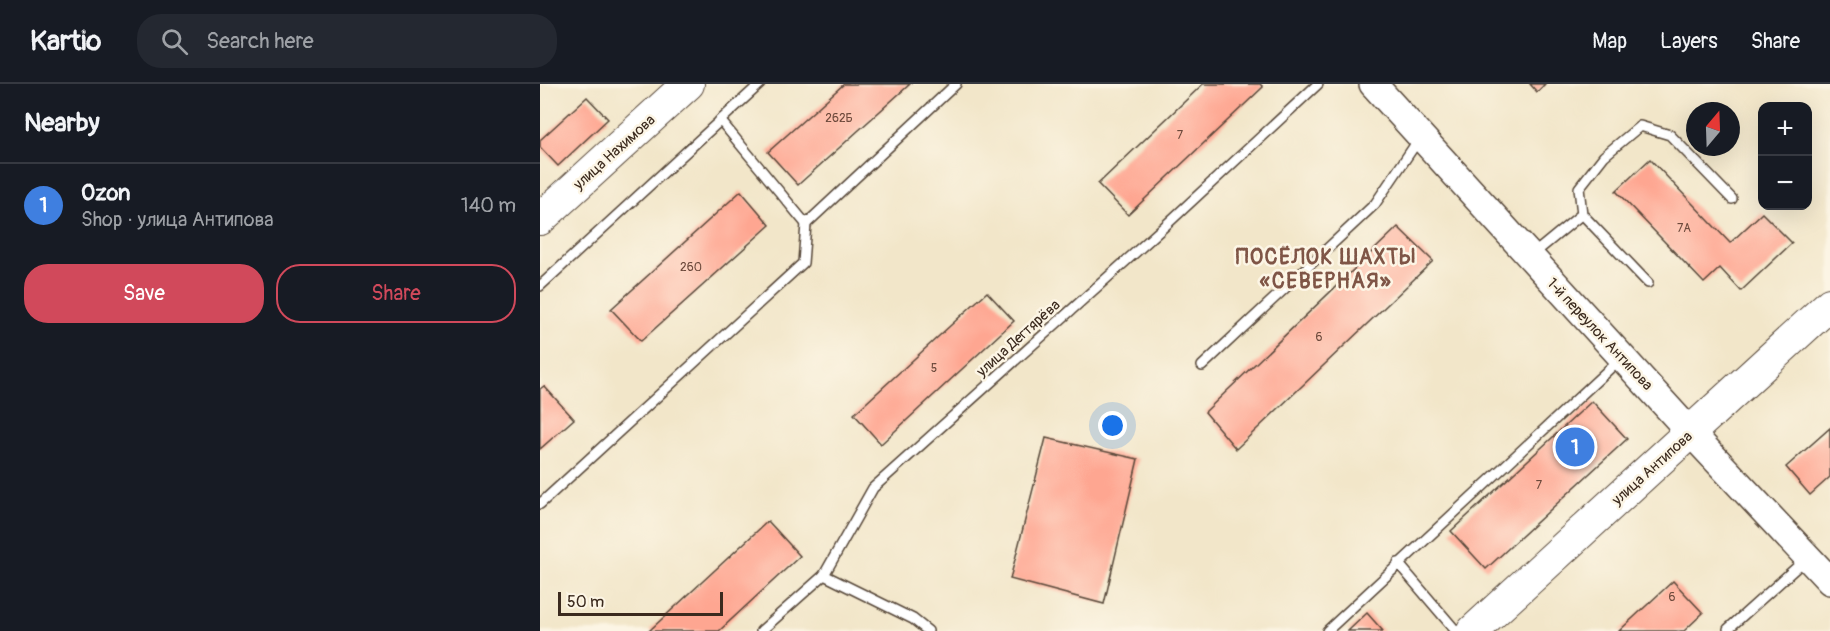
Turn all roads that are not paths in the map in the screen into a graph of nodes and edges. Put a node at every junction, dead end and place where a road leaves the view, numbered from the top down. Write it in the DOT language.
graph roads {
  1 [pos="688,84"];
  2 [pos="760,84"];
  3 [pos="957,84"];
  4 [pos="1373,84"];
  5 [pos="1312,86"];
  6 [pos="720,120"];
  7 [pos="1421,137"];
  8 [pos="1732,199"];
  9 [pos="1582,214"];
  10 [pos="540,219"];
  11 [pos="806,224"];
  12 [pos="1530,258"];
  13 [pos="1648,283"];
  14 [pos="540,286"];
  15 [pos="1830,304"];
  16 [pos="1622,358"];
  17 [pos="1202,366"];
  18 [pos="1691,434"];
  19 [pos="540,504"];
  20 [pos="1807,558"];
  21 [pos="1398,563"];
  22 [pos="824,575"];
  23 [pos="1830,581"];
  24 [pos="761,631"];
  25 [pos="928,631"];
  26 [pos="1327,631"];
  27 [pos="1456,631"];
  28 [pos="1473,631"];
  29 [pos="1730,631"];
  1 -- 10 [label="main road, улица Нахимова"];
  2 -- 6 [label="lane"];
  3 -- 11 [label="lane"];
  4 -- 7 [label="main road, 1-й переулок Антипова"];
  5 -- 22 [label="lane, улица Дегтярёва"];
  6 -- 11 [label="lane"];
  6 -- 14 [label="lane"];
  7 -- 12 [label="main road, 1-й переулок Антипова"];
  7 -- 17 [label="lane"];
  8 -- 9 [label="lane"];
  9 -- 12 [label="lane"];
  9 -- 13 [label="lane"];
  11 -- 19 [label="lane"];
  12 -- 16 [label="main road, 1-й переулок Антипова"];
  15 -- 18 [label="main road, улица Антипова"];
  16 -- 18 [label="main road, 1-й переулок Антипова"];
  16 -- 21 [label="lane"];
  18 -- 20 [label="main road, 1-й переулок Антипова"];
  18 -- 28 [label="main road, улица Антипова"];
  20 -- 23 [label="main road, 1-й переулок Антипова"];
  20 -- 29 [label="lane"];
  21 -- 26 [label="lane"];
  21 -- 27 [label="lane"];
  22 -- 24 [label="lane, улица Дегтярёва"];
  22 -- 25 [label="lane"];
}
